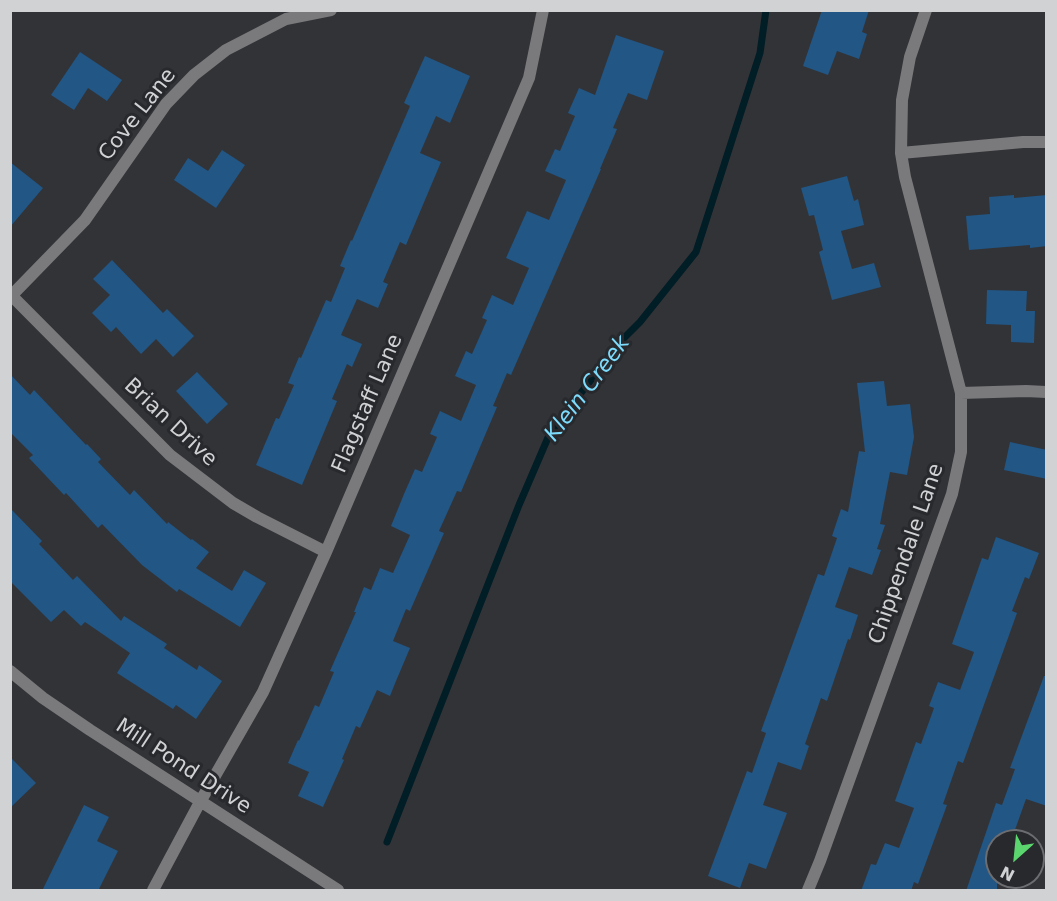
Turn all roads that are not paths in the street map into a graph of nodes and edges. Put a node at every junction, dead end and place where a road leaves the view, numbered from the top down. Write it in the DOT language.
graph roads {
  1 [pos="332,10"];
  2 [pos="543,10"];
  3 [pos="926,10"];
  4 [pos="1047,142"];
  5 [pos="901,153"];
  6 [pos="11,295"];
  7 [pos="1047,392"];
  8 [pos="960,393"];
  9 [pos="326,552"];
  10 [pos="10,671"];
  11 [pos="200,802"];
  12 [pos="153,891"];
  13 [pos="338,891"];
  14 [pos="808,891"];
  1 -- 6 [label="street, Cove Lane"];
  2 -- 9 [label="street, Flagstaff Lane"];
  3 -- 5 [label="street, Chippendale Lane"];
  4 -- 5 [label="street"];
  5 -- 8 [label="street, Chippendale Lane"];
  6 -- 9 [label="street, Brian Drive"];
  7 -- 8 [label="street"];
  8 -- 14 [label="street, Chippendale Lane"];
  9 -- 11 [label="street, Flagstaff Lane"];
  10 -- 11 [label="street, Mill Pond Drive"];
  11 -- 12 [label="street, Flagstaff Lane"];
  11 -- 13 [label="street, Mill Pond Drive"];
}
